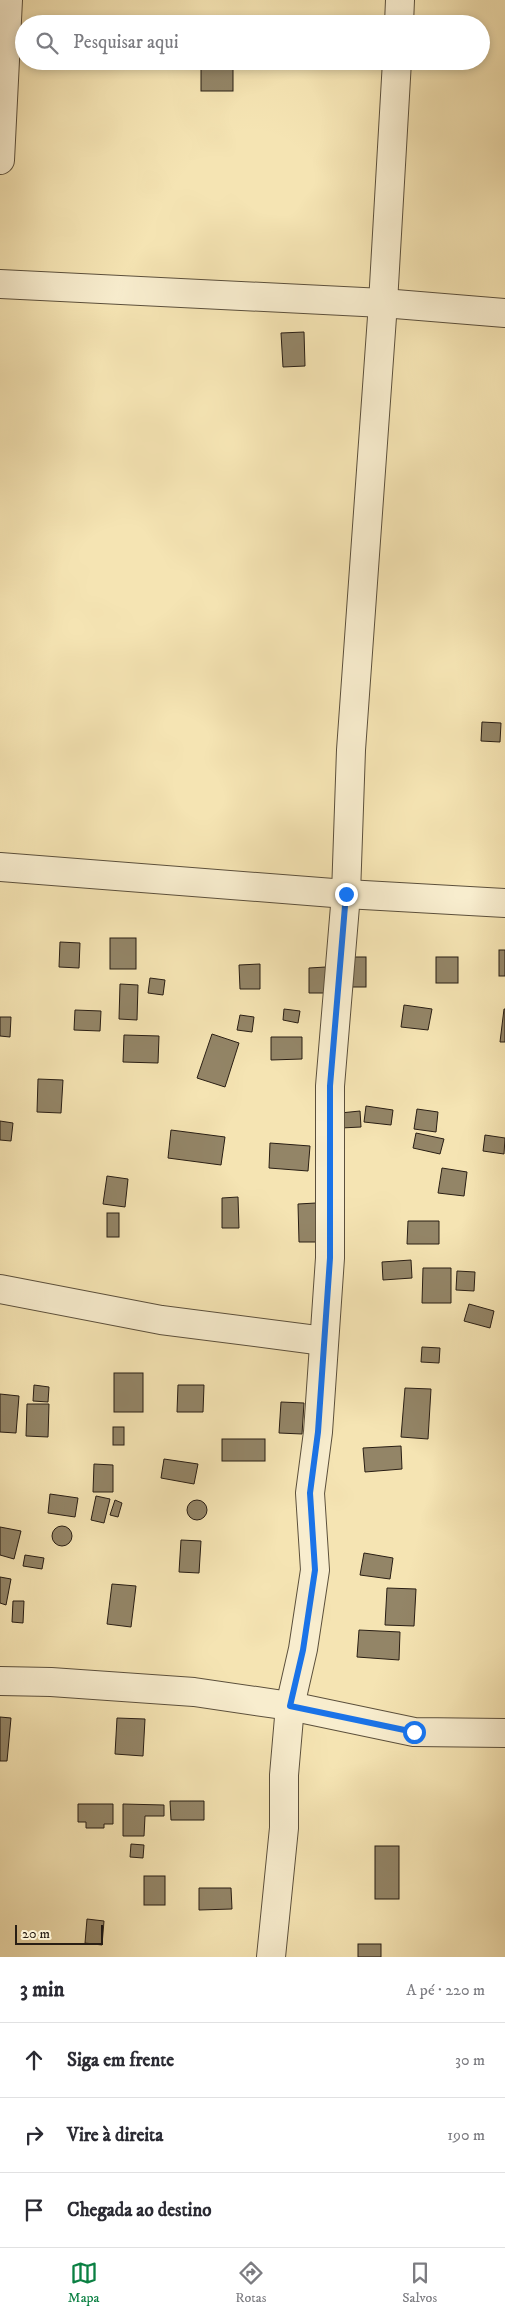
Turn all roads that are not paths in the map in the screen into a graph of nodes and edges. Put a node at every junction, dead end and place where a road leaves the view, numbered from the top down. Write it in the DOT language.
graph roads {
  1 [pos="8,0"];
  2 [pos="400,0"];
  3 [pos="399,15"];
  4 [pos="396,70"];
  5 [pos="0,160"];
  6 [pos="0,284"];
  7 [pos="383,303"];
  8 [pos="505,312"];
  9 [pos="0,867"];
  10 [pos="346,894"];
  11 [pos="505,903"];
  12 [pos="0,1289"];
  13 [pos="324,1341"];
  14 [pos="0,1681"];
  15 [pos="290,1706"];
  16 [pos="505,1733"];
  17 [pos="271,1957"];
  1 -- 5 [label="street"];
  2 -- 3 [label="street"];
  4 -- 7 [label="street"];
  6 -- 7 [label="street"];
  7 -- 8 [label="street"];
  7 -- 10 [label="street"];
  9 -- 10 [label="street"];
  10 -- 11 [label="street"];
  10 -- 13 [label="street"];
  12 -- 13 [label="street"];
  13 -- 15 [label="street"];
  14 -- 15 [label="street"];
  15 -- 16 [label="street"];
  15 -- 17 [label="street"];
}
